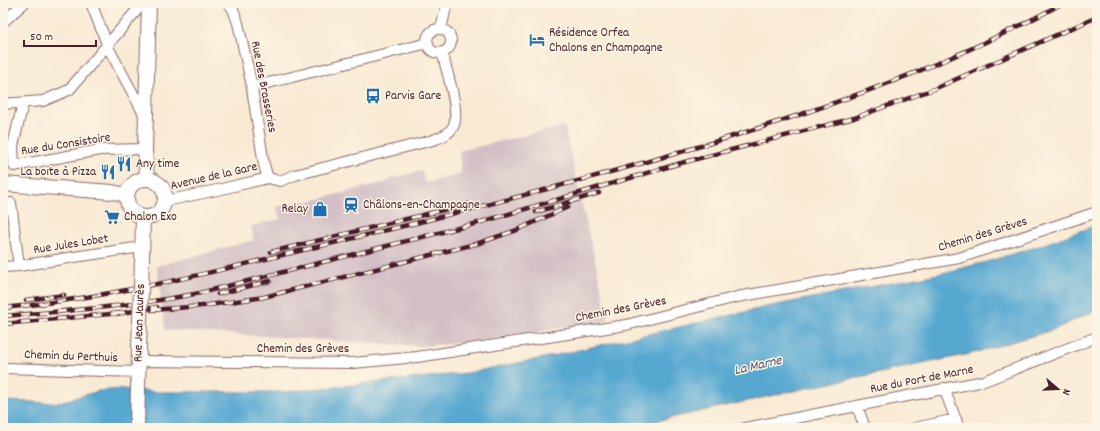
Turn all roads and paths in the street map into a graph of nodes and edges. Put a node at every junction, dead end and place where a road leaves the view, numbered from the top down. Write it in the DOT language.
graph roads {
  1 [pos="24,3"];
  2 [pos="90,3"];
  3 [pos="143,3"];
  4 [pos="149,3"];
  5 [pos="228,3"];
  6 [pos="446,3"];
  7 [pos="3,22"];
  8 [pos="442,29"];
  9 [pos="428,43"];
  10 [pos="107,44"];
  11 [pos="442,52"];
  12 [pos="252,87"];
  13 [pos="22,103"];
  14 [pos="3,104"];
  15 [pos="146,118"];
  16 [pos="145,149"];
  17 [pos="268,178"];
  18 [pos="147,179"];
  19 [pos="3,184"];
  20 [pos="127,195"];
  21 [pos="166,201"];
  22 [pos="11,203"];
  23 [pos="1097,212"];
  24 [pos="144,217"];
  25 [pos="142,254"];
  26 [pos="19,266"];
  27 [pos="3,268"];
  28 [pos="1097,337"];
  29 [pos="139,366"];
  30 [pos="3,368"];
  31 [pos="944,388"];
  32 [pos="857,406"];
  33 [pos="957,423"];
  34 [pos="770,426"];
  35 [pos="137,428"];
  36 [pos="745,428"];
  37 [pos="865,428"];
  38 [pos="915,428"];
  1 -- 7 [label="street"];
  2 -- 10 [label="street"];
  3 -- 10 [label="street"];
  4 -- 15 [label="main road"];
  5 -- 12 [label="street, Rue des Brasseries"];
  6 -- 8 [label="street"];
  8 -- 9 [label="street"];
  8 -- 11 [label="street"];
  9 -- 11 [label="street"];
  9 -- 12 [label="street"];
  10 -- 13 [label="street"];
  10 -- 15 [label="street"];
  11 -- 17 [label="street, Avenue de la Gare"];
  12 -- 17 [label="street, Rue des Brasseries"];
  13 -- 14 [label="street"];
  13 -- 16 [label="street, Rue du Consistoire"];
  15 -- 16 [label="main road"];
  16 -- 18 [label="main road"];
  17 -- 21 [label="street, Avenue de la Gare"];
  18 -- 20 [label="main road"];
  18 -- 21 [label="main road"];
  19 -- 20 [label="main road"];
  20 -- 24 [label="main road"];
  21 -- 24 [label="main road"];
  22 -- 26 [label="street"];
  23 -- 29 [label="street, Chemin des Grèves"];
  24 -- 25 [label="main road, Rue Jean Jaurès"];
  25 -- 26 [label="street, Rue Jules Lobet"];
  25 -- 29 [label="main road, Rue Jean Jaurès, bridge"];
  26 -- 27 [label="street, Rue Jules Lobet"];
  28 -- 31 [label="street, Rue du Port de Marne"];
  29 -- 30 [label="street, Chemin du Perthuis"];
  29 -- 35 [label="main road, Rue Jean Jaurès"];
  31 -- 32 [label="street, Rue du Port de Marne"];
  31 -- 33 [label="street"];
  32 -- 34 [label="street, Rue du Port de Marne"];
  32 -- 37 [label="street"];
  33 -- 38 [label="street"];
  34 -- 36 [label="street, Rue du Port de Marne"];
}
